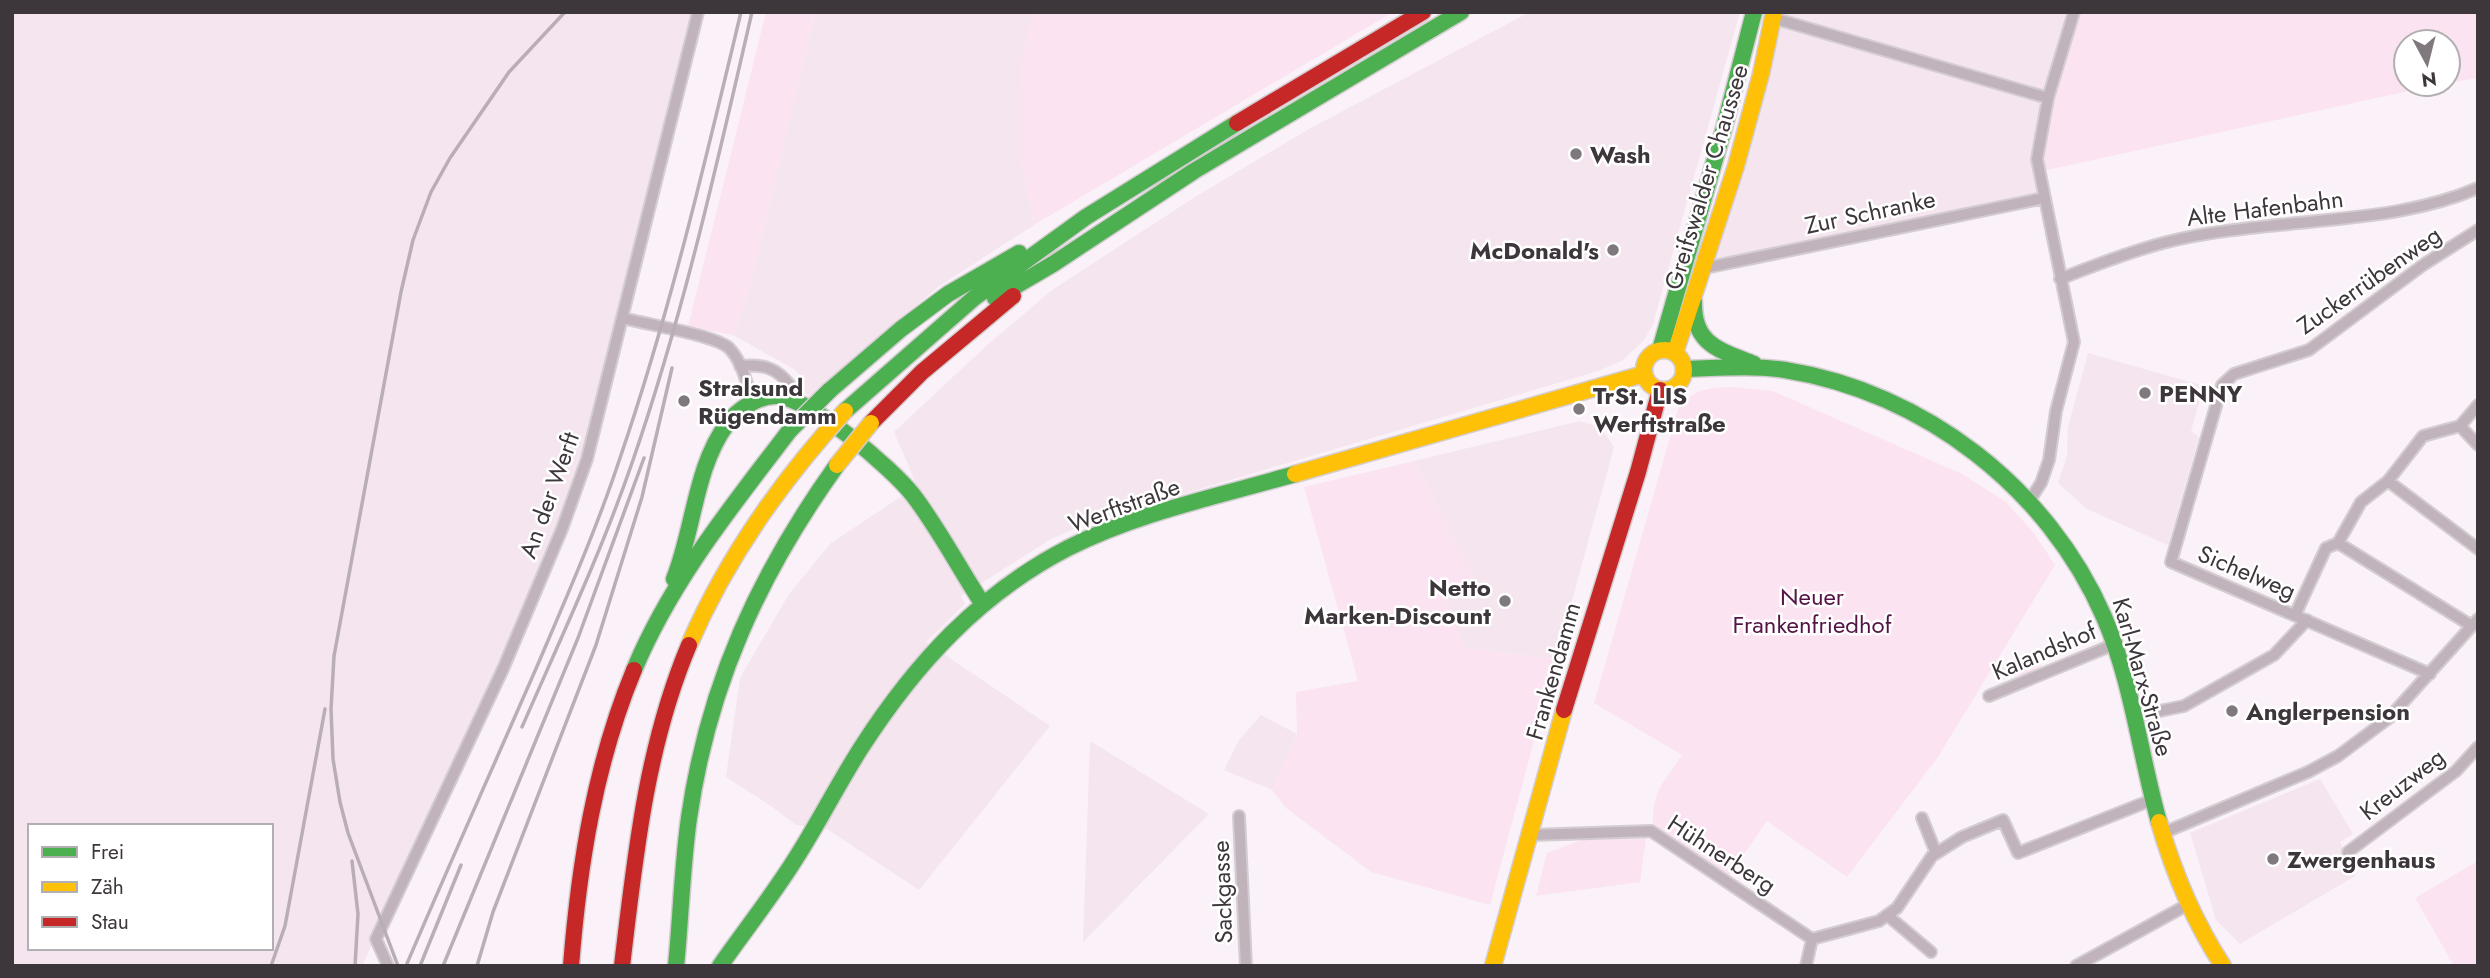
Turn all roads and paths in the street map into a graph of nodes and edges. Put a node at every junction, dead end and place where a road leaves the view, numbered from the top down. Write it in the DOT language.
graph roads {
  1 [pos="698,12"];
  2 [pos="1423,12"];
  3 [pos="1461,12"];
  4 [pos="1754,12"];
  5 [pos="2074,12"];
  6 [pos="1774,15"];
  7 [pos="2048,98"];
  8 [pos="2478,188"];
  9 [pos="2043,198"];
  10 [pos="1086,217"];
  11 [pos="2478,230"];
  12 [pos="1053,264"];
  13 [pos="1705,268"];
  14 [pos="2060,279"];
  15 [pos="1694,300"];
  16 [pos="623,318"];
  17 [pos="916,348"];
  18 [pos="1668,352"];
  19 [pos="740,366"];
  20 [pos="1762,367"];
  21 [pos="1684,369"];
  22 [pos="1644,374"];
  23 [pos="1660,390"];
  24 [pos="788,398"];
  25 [pos="753,403"];
  26 [pos="2478,405"];
  27 [pos="2460,426"];
  28 [pos="2478,445"];
  29 [pos="2388,481"];
  30 [pos="2030,500"];
  31 [pos="2338,543"];
  32 [pos="2478,549"];
  33 [pos="2171,562"];
  34 [pos="982,603"];
  35 [pos="664,610"];
  36 [pos="2301,617"];
  37 [pos="2475,622"];
  38 [pos="2115,644"];
  39 [pos="2430,674"];
  40 [pos="1989,696"];
  41 [pos="2135,716"];
  42 [pos="2478,747"];
  43 [pos="2154,799"];
  44 [pos="1239,816"];
  45 [pos="1922,818"];
  46 [pos="2163,833"];
  47 [pos="1531,835"];
  48 [pos="2348,852"];
  49 [pos="1936,853"];
  50 [pos="2187,905"];
  51 [pos="1886,915"];
  52 [pos="1812,939"];
  53 [pos="1931,952"];
  54 [pos="388,966"];
  55 [pos="571,966"];
  56 [pos="622,966"];
  57 [pos="676,966"];
  58 [pos="720,966"];
  59 [pos="1246,966"];
  60 [pos="1493,966"];
  61 [pos="1806,966"];
  62 [pos="2076,966"];
  63 [pos="2223,966"];
  1 -- 16 [label="street, An der Werft"];
  2 -- 10 [label="main road"];
  3 -- 12 [label="main road"];
  4 -- 18 [label="main road, Greifswalder Chaussee"];
  5 -- 7 [label="street"];
  6 -- 7 [label="street"];
  6 -- 13 [label="main road, Greifswalder Chaussee"];
  7 -- 9 [label="street"];
  8 -- 14 [label="street, Alte Hafenbahn"];
  9 -- 13 [label="street, Zur Schranke"];
  9 -- 14 [label="street"];
  10 -- 17 [label="main road"];
  10 -- 35 [label="main road, bridge"];
  11 -- 33 [label="street, Zuckerrübenweg"];
  12 -- 17 [label="main road"];
  12 -- 57 [label="main road, bridge"];
  13 -- 15 [label="main road, Greifswalder Chaussee"];
  14 -- 30 [label="street"];
  15 -- 18 [label="main road, Greifswalder Chaussee"];
  15 -- 20 [label="main road, Karl-Marx-Straße"];
  16 -- 19 [label="street"];
  16 -- 54 [label="street, An der Werft"];
  17 -- 56 [label="main road, bridge"];
  18 -- 21 [label="main road"];
  18 -- 22 [label="main road"];
  19 -- 24 [label="street"];
  19 -- 25 [label="street"];
  20 -- 21 [label="main road, Karl-Marx-Straße"];
  20 -- 30 [label="main road, Karl-Marx-Straße"];
  21 -- 23 [label="main road"];
  22 -- 23 [label="main road"];
  22 -- 34 [label="main road, Werftstraße"];
  23 -- 47 [label="main road, Frankendamm"];
  24 -- 25 [label="main road"];
  24 -- 34 [label="main road"];
  25 -- 35 [label="main road"];
  26 -- 27 [label="street"];
  27 -- 28 [label="street"];
  27 -- 29 [label="street"];
  29 -- 31 [label="street"];
  29 -- 32 [label="street"];
  30 -- 38 [label="main road, Karl-Marx-Straße"];
  31 -- 36 [label="street"];
  31 -- 37 [label="street"];
  33 -- 36 [label="street, Sichelweg"];
  34 -- 58 [label="main road, Werftstraße"];
  35 -- 55 [label="main road"];
  36 -- 39 [label="street, Sichelweg"];
  36 -- 41 [label="street, Sichelweg"];
  37 -- 39 [label="street"];
  38 -- 40 [label="street, Kalandshof"];
  38 -- 41 [label="main road, Karl-Marx-Straße"];
  39 -- 46 [label="street"];
  41 -- 43 [label="main road, Karl-Marx-Straße"];
  42 -- 48 [label="street, Kreuzweg"];
  43 -- 46 [label="main road, Karl-Marx-Straße"];
  43 -- 49 [label="street"];
  44 -- 59 [label="street, Sackgasse"];
  45 -- 49 [label="street"];
  46 -- 50 [label="main road, Karl-Marx-Straße"];
  47 -- 52 [label="street, Hühnerberg"];
  47 -- 60 [label="main road, Frankendamm"];
  49 -- 51 [label="street"];
  50 -- 62 [label="street"];
  50 -- 63 [label="main road, Karl-Marx-Straße"];
  51 -- 52 [label="street"];
  51 -- 53 [label="street"];
  52 -- 61 [label="street"];
}
